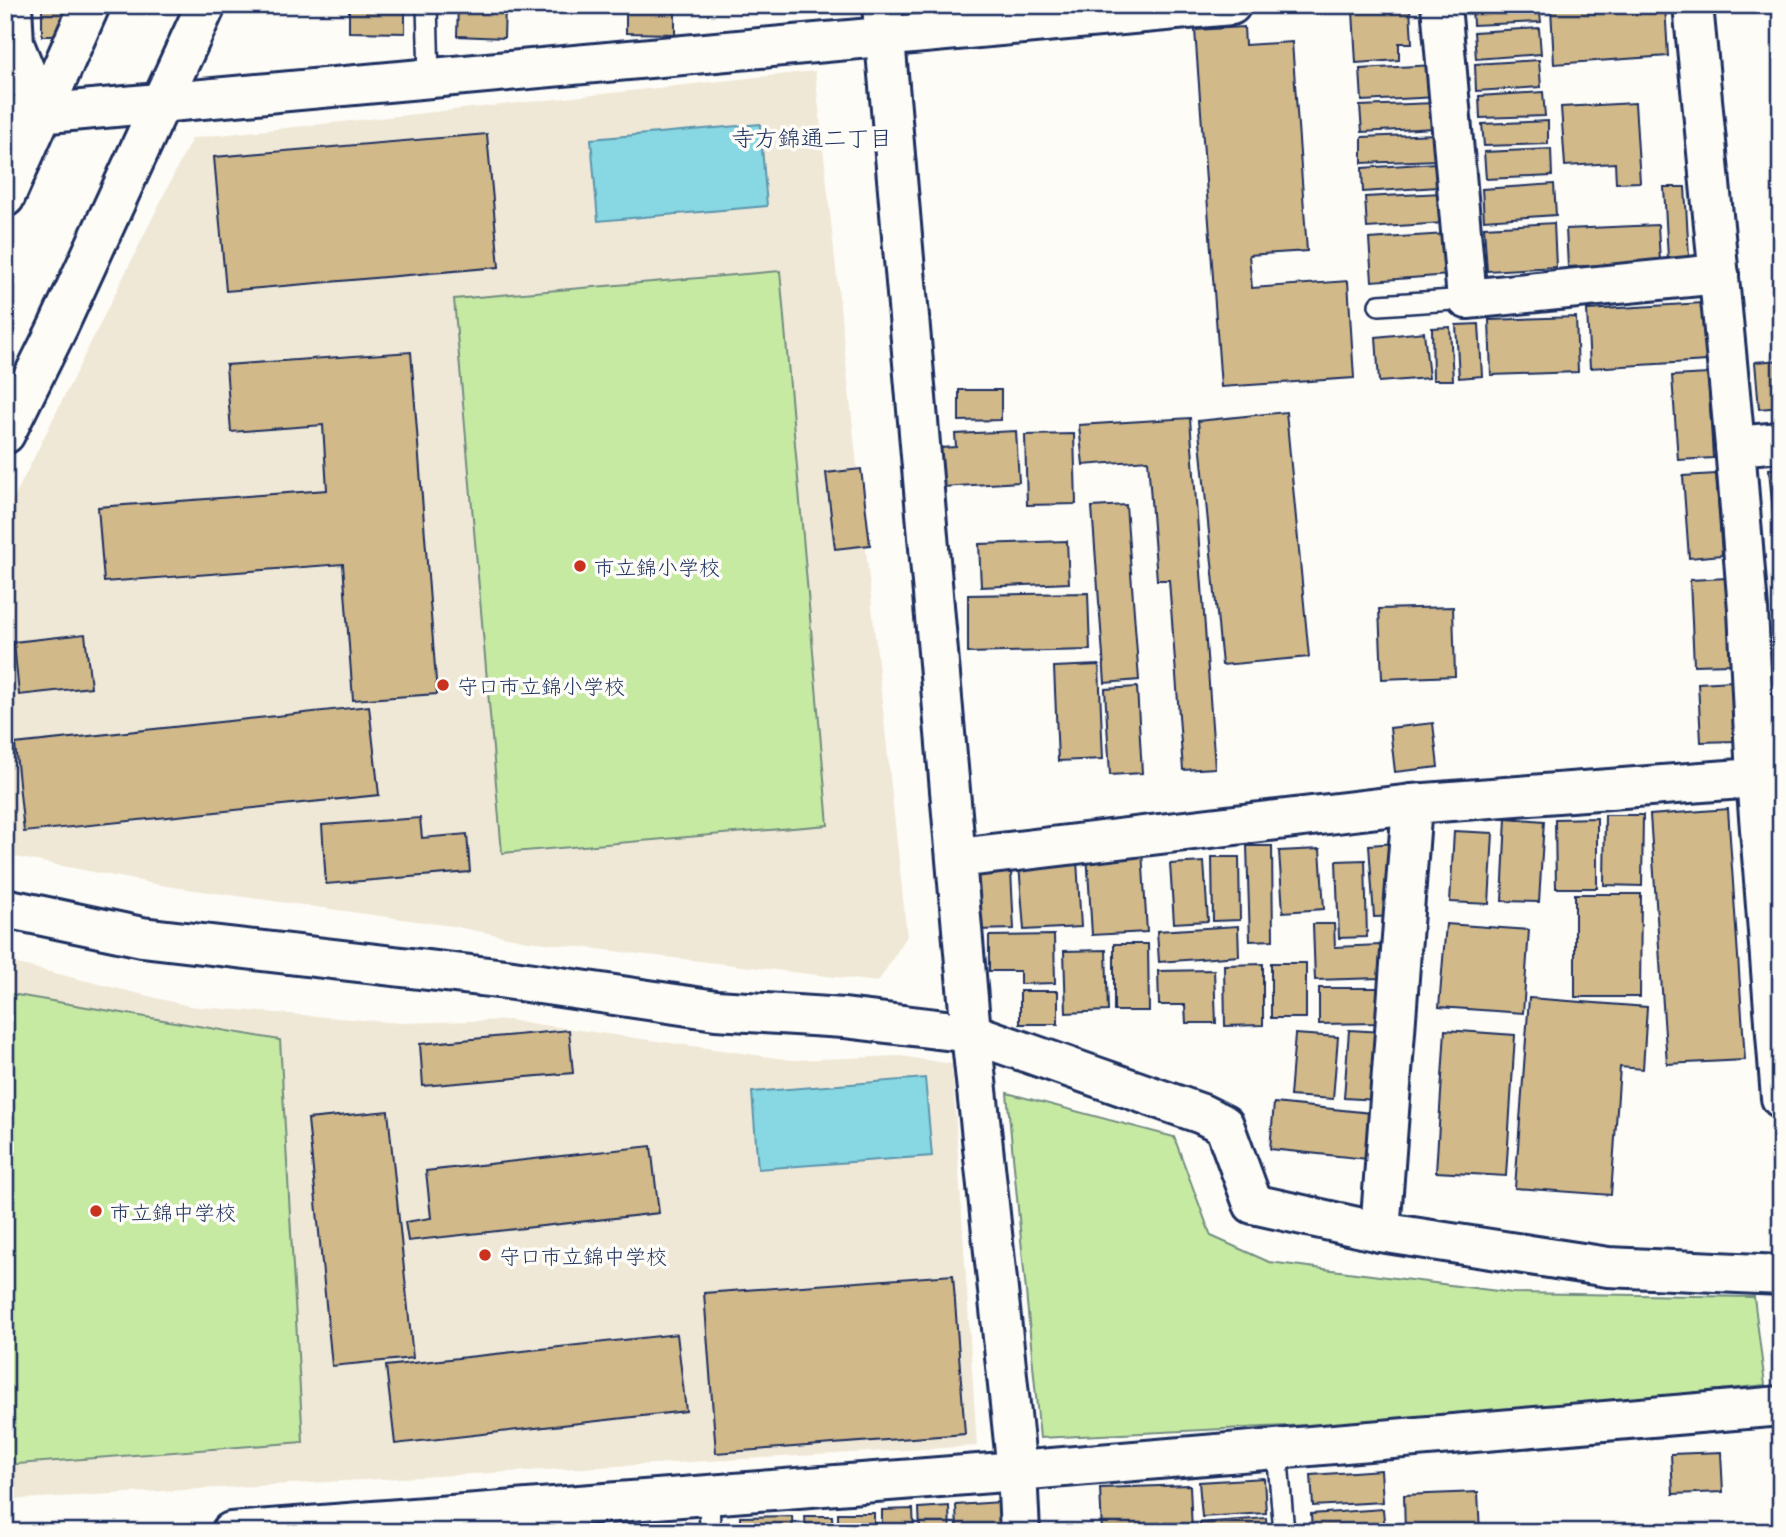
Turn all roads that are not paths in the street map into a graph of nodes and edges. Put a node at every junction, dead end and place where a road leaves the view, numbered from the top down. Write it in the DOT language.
graph roads {
  1 [pos="12,5"];
  2 [pos="90,5"];
  3 [pos="205,5"];
  4 [pos="427,5"];
  5 [pos="1231,5"];
  6 [pos="1441,5"];
  7 [pos="1693,5"];
  8 [pos="883,21"];
  9 [pos="429,78"];
  10 [pos="161,103"];
  11 [pos="43,113"];
  12 [pos="5,117"];
  13 [pos="5,197"];
  14 [pos="1719,275"];
  15 [pos="1467,299"];
  16 [pos="1380,305"];
  17 [pos="5,434"];
  18 [pos="1781,442"];
  19 [pos="1735,446"];
  20 [pos="1765,608"];
  21 [pos="1768,777"];
  22 [pos="1412,804"];
  23 [pos="958,858"];
  24 [pos="5,908"];
  25 [pos="971,1033"];
  26 [pos="1781,1098"];
  27 [pos="1380,1232"];
  28 [pos="1781,1275"];
  29 [pos="1781,1406"];
  30 [pos="1277,1450"];
  31 [pos="1017,1471"];
  32 [pos="709,1514"];
  33 [pos="550,1519"];
  34 [pos="392,1526"];
  35 [pos="231,1532"];
  36 [pos="1020,1532"];
  37 [pos="1284,1532"];
  1 -- 11 [label="street"];
  2 -- 11 [label="street"];
  3 -- 10 [label="street"];
  4 -- 9 [label="lane"];
  5 -- 8 [label="street"];
  6 -- 15 [label="street"];
  7 -- 14 [label="street"];
  8 -- 9 [label="street"];
  8 -- 23 [label="street"];
  9 -- 10 [label="street"];
  10 -- 11 [label="street"];
  10 -- 17 [label="street"];
  11 -- 12 [label="street"];
  11 -- 13 [label="street"];
  14 -- 15 [label="street"];
  14 -- 19 [label="street"];
  15 -- 16 [label="lane"];
  18 -- 19 [label="street"];
  19 -- 20 [label="street"];
  20 -- 21 [label="street"];
  21 -- 22 [label="street"];
  21 -- 26 [label="street"];
  22 -- 23 [label="street"];
  22 -- 27 [label="street"];
  23 -- 25 [label="street"];
  24 -- 25 [label="street"];
  25 -- 27 [label="street"];
  25 -- 31 [label="street"];
  27 -- 28 [label="street"];
  29 -- 30 [label="street"];
  30 -- 31 [label="street"];
  30 -- 37 [label="lane"];
  31 -- 32 [label="street"];
  31 -- 36 [label="street"];
  32 -- 33 [label="street"];
  33 -- 34 [label="street"];
  34 -- 35 [label="street"];
}
